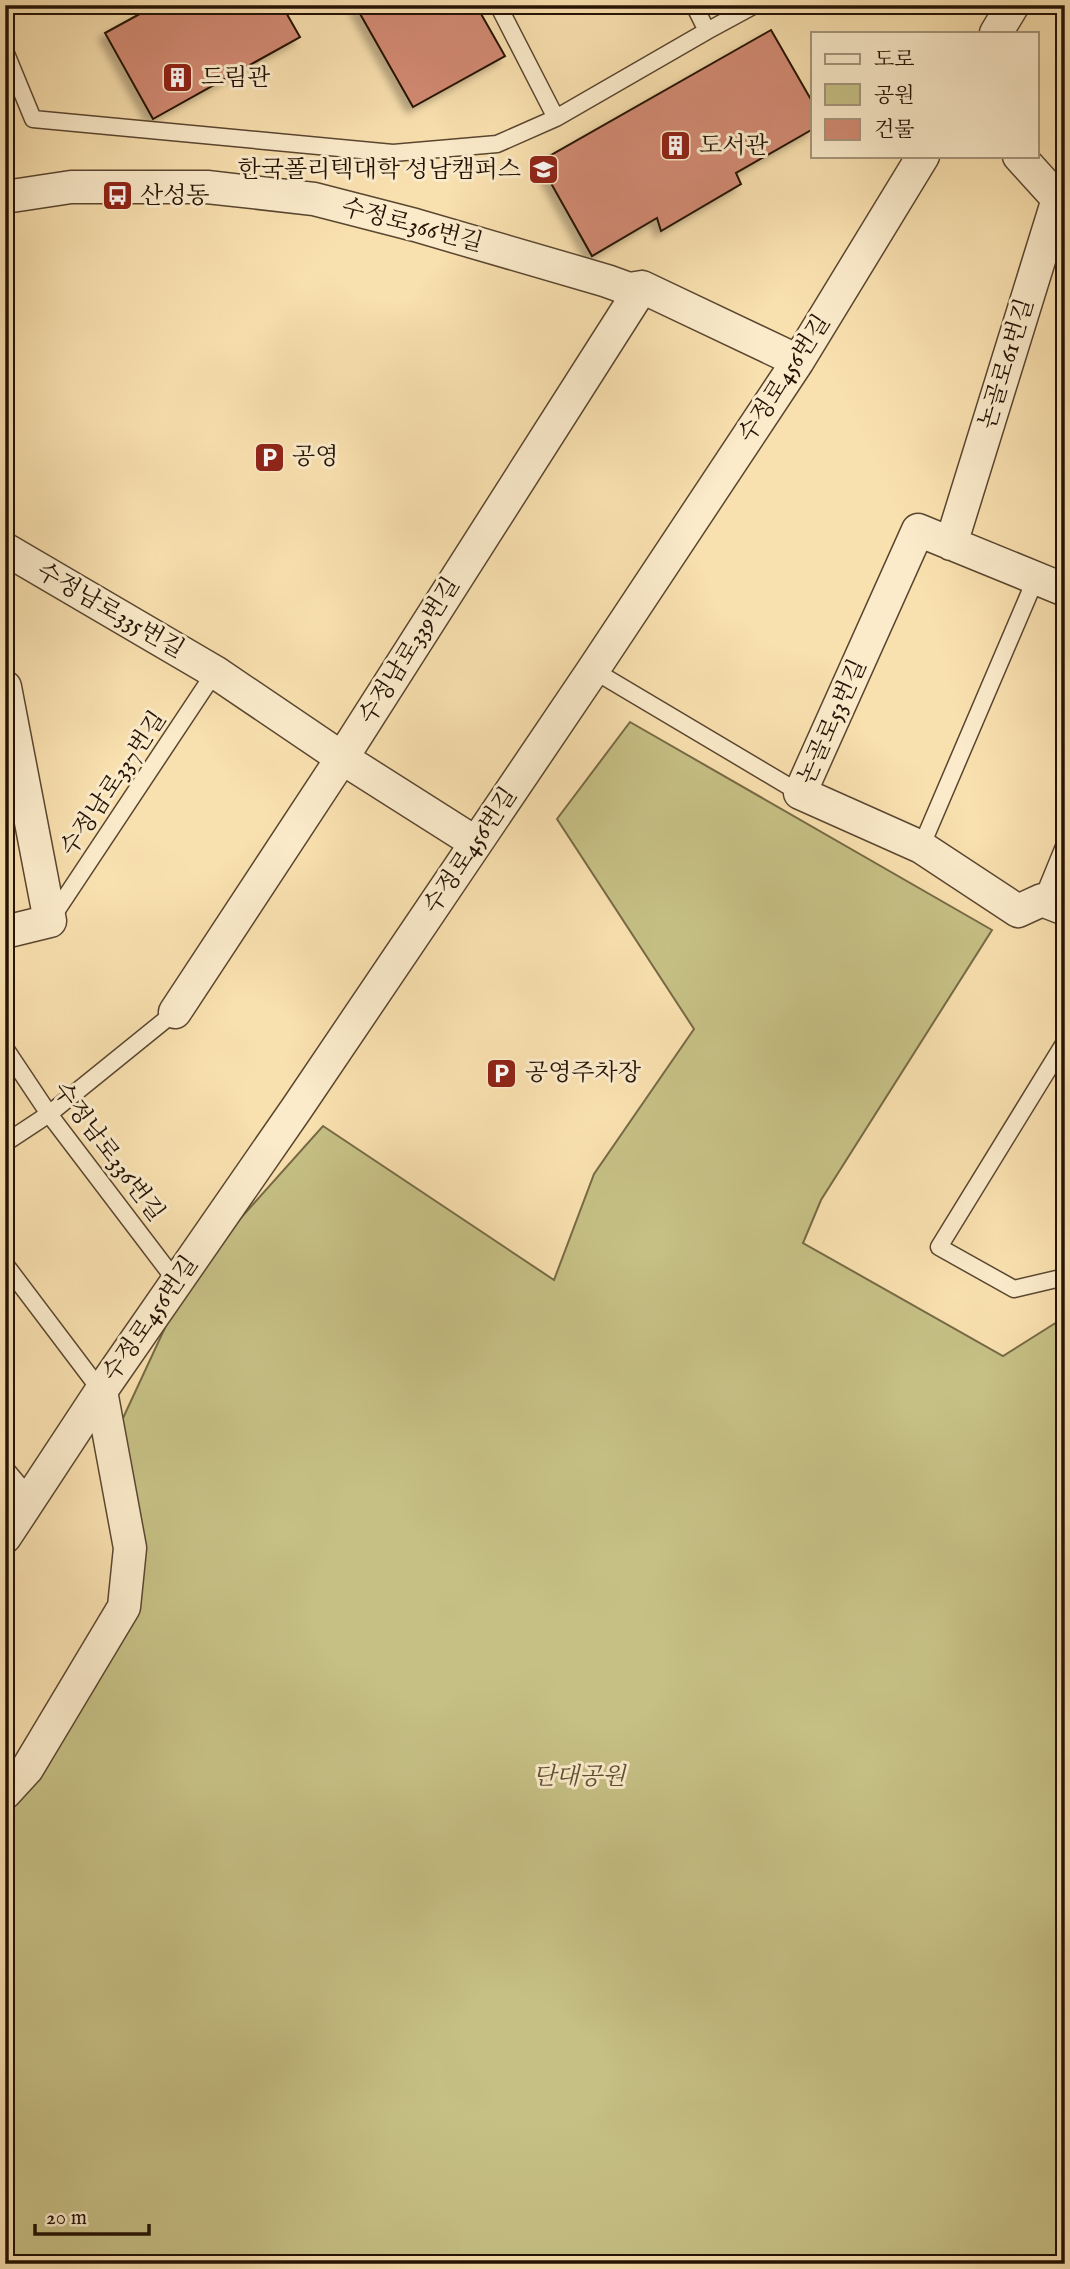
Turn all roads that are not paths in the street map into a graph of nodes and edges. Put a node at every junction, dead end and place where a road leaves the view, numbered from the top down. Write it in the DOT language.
graph roads {
  1 [pos="498,5"];
  2 [pos="694,5"];
  3 [pos="755,5"];
  4 [pos="1013,5"];
  5 [pos="707,31"];
  6 [pos="997,32"];
  7 [pos="5,51"];
  8 [pos="556,118"];
  9 [pos="922,158"];
  10 [pos="1021,158"];
  11 [pos="5,197"];
  12 [pos="642,287"];
  13 [pos="798,361"];
  14 [pos="951,544"];
  15 [pos="5,549"];
  16 [pos="1051,584"];
  17 [pos="593,670"];
  18 [pos="215,672"];
  19 [pos="5,687"];
  20 [pos="342,758"];
  21 [pos="800,793"];
  22 [pos="476,843"];
  23 [pos="1065,844"];
  24 [pos="921,847"];
  25 [pos="1053,904"];
  26 [pos="50,921"];
  27 [pos="5,932"];
  28 [pos="175,1012"];
  29 [pos="1065,1042"];
  30 [pos="5,1048"];
  31 [pos="49,1114"];
  32 [pos="5,1143"];
  33 [pos="5,1264"];
  34 [pos="1065,1277"];
  35 [pos="176,1281"];
  36 [pos="101,1391"];
  37 [pos="5,1468"];
  38 [pos="30,1498"];
  39 [pos="5,1537"];
  40 [pos="5,1793"];
  1 -- 8 [label="lane"];
  2 -- 5 [label="lane"];
  3 -- 5 [label="lane"];
  4 -- 6 [label="street"];
  5 -- 8 [label="lane"];
  7 -- 8 [label="lane"];
  9 -- 13 [label="street, 수정로456번길"];
  10 -- 14 [label="street, 논골로61번길"];
  11 -- 12 [label="street, 수정로366번길"];
  12 -- 13 [label="street, 수정로366번길"];
  12 -- 20 [label="street, 수정남로339번길"];
  13 -- 17 [label="street, 수정로456번길"];
  14 -- 16 [label="street"];
  14 -- 21 [label="street, 논골로53번길"];
  15 -- 18 [label="street, 수정남로335번길"];
  16 -- 24 [label="lane"];
  17 -- 21 [label="lane"];
  17 -- 22 [label="street, 수정로456번길"];
  18 -- 20 [label="street, 수정남로335번길"];
  18 -- 26 [label="lane, 수정남로337번길"];
  19 -- 26 [label="street"];
  20 -- 22 [label="street, 수정남로335번길"];
  20 -- 28 [label="street, 수정남로339번길"];
  21 -- 24 [label="street, 논골로53번길"];
  22 -- 35 [label="street, 수정로456번길"];
  23 -- 25 [label="lane, 논골로53번길"];
  24 -- 25 [label="street, 논골로53번길"];
  26 -- 27 [label="street"];
  28 -- 31 [label="lane"];
  29 -- 34 [label="lane"];
  30 -- 31 [label="lane, 수정남로336번길"];
  31 -- 32 [label="lane"];
  31 -- 35 [label="lane, 수정남로336번길"];
  33 -- 36 [label="lane"];
  35 -- 36 [label="street, 수정로456번길"];
  36 -- 38 [label="street, 수정로456번길"];
  36 -- 40 [label="street"];
  37 -- 38 [label="lane"];
  38 -- 39 [label="street, 수정로456번길"];
}
